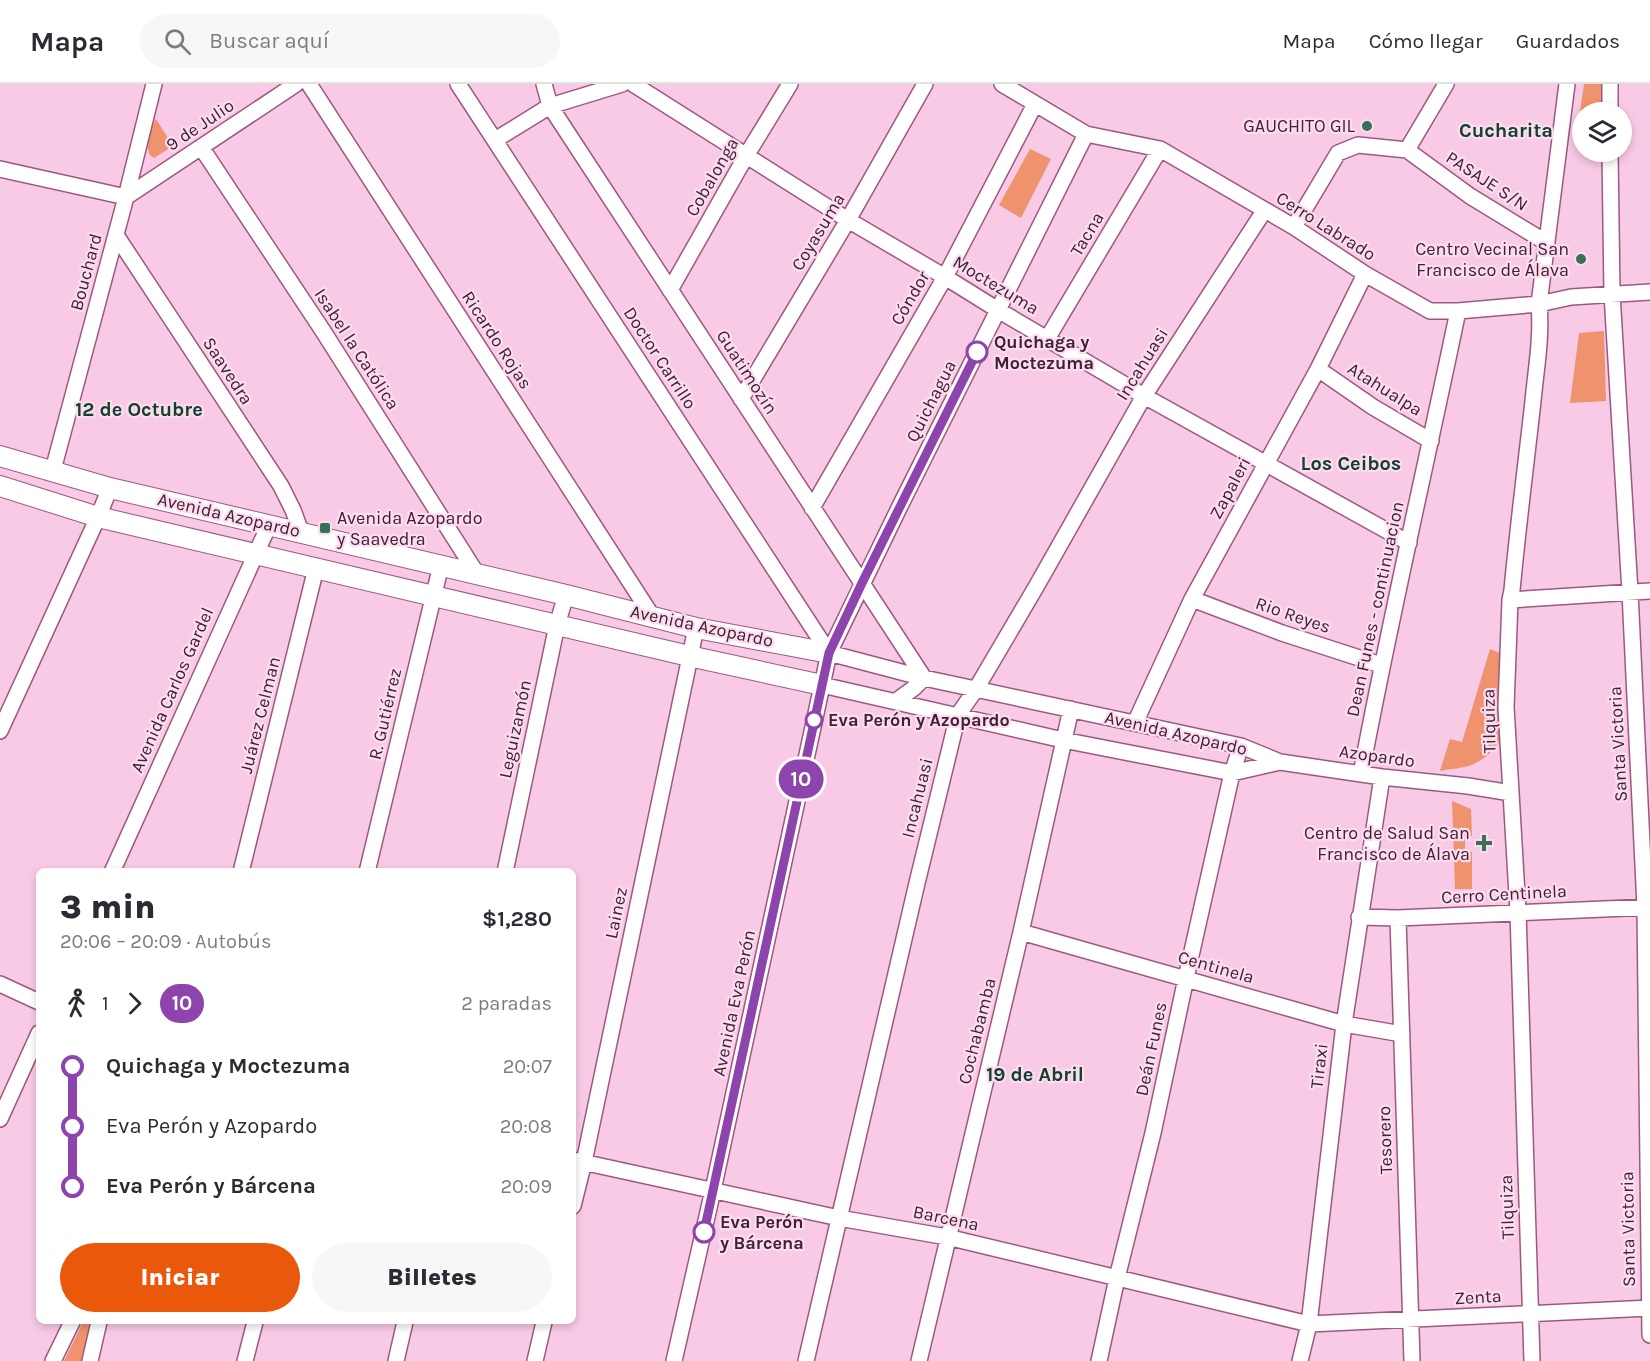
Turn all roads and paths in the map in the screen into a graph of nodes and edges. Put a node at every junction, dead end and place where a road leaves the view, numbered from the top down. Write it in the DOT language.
graph roads {
  1 [pos="154,84"];
  2 [pos="296,84"];
  3 [pos="309,84"];
  4 [pos="458,84"];
  5 [pos="544,84"];
  6 [pos="622,84"];
  7 [pos="633,84"];
  8 [pos="790,84"];
  9 [pos="925,84"];
  10 [pos="1002,84"];
  11 [pos="1446,84"];
  12 [pos="1567,84"];
  13 [pos="1610,84"];
  14 [pos="1610,102"];
  15 [pos="1035,104"];
  16 [pos="550,106"];
  17 [pos="1086,134"];
  18 [pos="495,140"];
  19 [pos="201,147"];
  20 [pos="1160,149"];
  21 [pos="1407,150"];
  22 [pos="746,156"];
  23 [pos="1610,162"];
  24 [pos="0,170"];
  25 [pos="126,197"];
  26 [pos="1264,211"];
  27 [pos="848,220"];
  28 [pos="1293,228"];
  29 [pos="116,236"];
  30 [pos="1547,243"];
  31 [pos="1365,274"];
  32 [pos="945,277"];
  33 [pos="670,290"];
  34 [pos="1650,292"];
  35 [pos="1612,294"];
  36 [pos="1539,304"];
  37 [pos="998,310"];
  38 [pos="1458,311"];
  39 [pos="1047,339"];
  40 [pos="1318,369"];
  41 [pos="1144,396"];
  42 [pos="741,399"];
  43 [pos="1431,441"];
  44 [pos="0,456"];
  45 [pos="1266,463"];
  46 [pos="53,470"];
  47 [pos="0,486"];
  48 [pos="110,488"];
  49 [pos="812,508"];
  50 [pos="98,517"];
  51 [pos="269,525"];
  52 [pos="300,532"];
  53 [pos="1409,543"];
  54 [pos="256,553"];
  55 [pos="441,565"];
  56 [pos="316,568"];
  57 [pos="477,574"];
  58 [pos="862,583"];
  59 [pos="1650,591"];
  60 [pos="1630,592"];
  61 [pos="566,595"];
  62 [pos="433,596"];
  63 [pos="1192,599"];
  64 [pos="1510,600"];
  65 [pos="652,616"];
  66 [pos="557,625"];
  67 [pos="696,628"];
  68 [pos="829,653"];
  69 [pos="689,656"];
  70 [pos="1381,665"];
  71 [pos="924,678"];
  72 [pos="822,685"];
  73 [pos="976,688"];
  74 [pos="896,701"];
  75 [pos="1071,709"];
  76 [pos="957,715"];
  77 [pos="1135,723"];
  78 [pos="0,731"];
  79 [pos="1063,741"];
  80 [pos="1241,746"];
  81 [pos="1280,762"];
  82 [pos="1232,773"];
  83 [pos="1361,774"];
  84 [pos="1382,777"];
  85 [pos="1511,793"];
  86 [pos="114,868"];
  87 [pos="242,868"];
  88 [pos="368,868"];
  89 [pos="506,868"];
  90 [pos="1647,907"];
  91 [pos="1518,912"];
  92 [pos="1359,917"];
  93 [pos="1398,918"];
  94 [pos="1021,932"];
  95 [pos="1186,978"];
  96 [pos="0,984"];
  97 [pos="36,1001"];
  98 [pos="1344,1023"];
  99 [pos="1402,1034"];
  100 [pos="36,1040"];
  101 [pos="0,1119"];
  102 [pos="578,1161"];
  103 [pos="576,1179"];
  104 [pos="713,1190"];
  105 [pos="839,1218"];
  106 [pos="947,1238"];
  107 [pos="1117,1278"];
  108 [pos="1649,1308"];
  109 [pos="1530,1314"];
  110 [pos="1410,1320"];
  111 [pos="71,1324"];
  112 [pos="99,1324"];
  113 [pos="254,1324"];
  114 [pos="405,1324"];
  115 [pos="544,1324"];
  116 [pos="1309,1324"];
  117 [pos="1650,1335"];
  118 [pos="53,1361"];
  119 [pos="90,1361"];
  120 [pos="245,1361"];
  121 [pos="396,1361"];
  122 [pos="535,1361"];
  123 [pos="674,1361"];
  124 [pos="806,1361"];
  125 [pos="919,1361"];
  126 [pos="1099,1361"];
  127 [pos="1300,1361"];
  128 [pos="1412,1361"];
  129 [pos="1532,1361"];
  1 -- 25 [label="street, Bouchard"];
  2 -- 19 [label="street, 9 de Julio"];
  3 -- 65 [label="street, Ricardo Rojas"];
  4 -- 18 [label="street, Doctor Carrillo"];
  5 -- 16 [label="street, Guatimozín"];
  6 -- 16 [label="street"];
  7 -- 22 [label="street, Moctezuma"];
  8 -- 22 [label="street, Cobalonga"];
  9 -- 27 [label="street, Coyasuma"];
  10 -- 15 [label="street, Cerro Labrado"];
  11 -- 21 [label="street"];
  12 -- 30 [label="street, Tilquiza"];
  13 -- 14 [label="street"];
  15 -- 17 [label="street, Cerro Labrado"];
  15 -- 32 [label="street, Cóndor"];
  16 -- 18 [label="street"];
  16 -- 33 [label="street, Guatimozín"];
  17 -- 20 [label="street, Cerro Labrado"];
  17 -- 37 [label="street, Quichagua"];
  18 -- 68 [label="street, Doctor Carrillo"];
  19 -- 25 [label="street, 9 de Julio"];
  19 -- 57 [label="street, Isabel la Católica"];
  20 -- 26 [label="street, Cerro Labrado"];
  20 -- 39 [label="street, Tacna"];
  21 -- 28 [label="street"];
  21 -- 30 [label="street, PASAJE S/N"];
  22 -- 27 [label="street, Moctezuma"];
  22 -- 33 [label="street, Cobalonga"];
  23 -- 35 [label="street, Santa Victoria"];
  24 -- 25 [label="street"];
  25 -- 29 [label="street, Bouchard"];
  26 -- 28 [label="street, Cerro Labrado"];
  26 -- 41 [label="street, Incahuasi"];
  27 -- 32 [label="street, Moctezuma"];
  27 -- 42 [label="street, Coyasuma"];
  28 -- 31 [label="street, Cerro Labrado"];
  29 -- 46 [label="street, Bouchard"];
  29 -- 52 [label="street, Saavedra"];
  30 -- 36 [label="street, Tilquiza"];
  31 -- 38 [label="street, Cerro Labrado"];
  31 -- 40 [label="street, Zapaleri"];
  32 -- 37 [label="street, Moctezuma"];
  32 -- 49 [label="street, Cóndor"];
  33 -- 42 [label="street, Guatimozín"];
  34 -- 35 [label="street, Cerro Labrado"];
  35 -- 36 [label="street, Cerro Labrado"];
  35 -- 60 [label="street, Santa Victoria"];
  36 -- 38 [label="street, Cerro Labrado"];
  36 -- 64 [label="street, Tilquiza"];
  37 -- 39 [label="street, Moctezuma"];
  37 -- 58 [label="street, Quichagua"];
  38 -- 43 [label="street, Dean Funes - continuacion"];
  39 -- 41 [label="street, Moctezuma"];
  40 -- 43 [label="street, Atahualpa"];
  40 -- 45 [label="street, Zapaleri"];
  41 -- 45 [label="street, Moctezuma"];
  41 -- 73 [label="street, Incahuasi"];
  42 -- 49 [label="street, Guatimozín"];
  43 -- 53 [label="street, Dean Funes - continuacion"];
  44 -- 46 [label="street, Avenida Azopardo"];
  45 -- 53 [label="street, Moctezuma"];
  45 -- 63 [label="street, Zapaleri"];
  46 -- 48 [label="street, Avenida Azopardo"];
  47 -- 50 [label="street, Avenida Azopardo"];
  48 -- 50 [label="street"];
  48 -- 51 [label="street, Avenida Azopardo"];
  49 -- 58 [label="street, Guatimozín"];
  50 -- 54 [label="street, Avenida Azopardo"];
  50 -- 78 [label="street"];
  51 -- 52 [label="street, Avenida Azopardo"];
  51 -- 54 [label="street, Avenida Carlos Gardel"];
  52 -- 55 [label="street, Avenida Azopardo"];
  53 -- 70 [label="street, Dean Funes - continuacion"];
  54 -- 56 [label="street, Avenida Azopardo"];
  54 -- 86 [label="street, Avenida Carlos Gardel"];
  55 -- 57 [label="street, Avenida Azopardo"];
  55 -- 62 [label="street, R. Gutiérrez"];
  56 -- 62 [label="street, Avenida Azopardo"];
  56 -- 87 [label="street, Juárez Celman"];
  57 -- 61 [label="street, Avenida Azopardo"];
  58 -- 68 [label="street, Quichagua"];
  58 -- 71 [label="street, Guatimozín"];
  59 -- 60 [label="street"];
  60 -- 64 [label="street"];
  60 -- 90 [label="street, Santa Victoria"];
  61 -- 65 [label="street, Avenida Azopardo"];
  61 -- 66 [label="street, Leguizamón"];
  62 -- 66 [label="street, Avenida Azopardo"];
  62 -- 88 [label="street, R. Gutiérrez"];
  63 -- 70 [label="street, Rio Reyes"];
  63 -- 77 [label="street, Zapaleri"];
  64 -- 85 [label="street, Tilquiza"];
  65 -- 67 [label="street, Avenida Azopardo"];
  66 -- 69 [label="street, Avenida Azopardo"];
  66 -- 89 [label="street, Leguizamón"];
  67 -- 68 [label="street, Avenida Azopardo"];
  67 -- 69 [label="street, Lainez"];
  68 -- 71 [label="street, Avenida Azopardo"];
  68 -- 72 [label="street, Avenida Eva Perón"];
  69 -- 72 [label="street, Avenida Azopardo"];
  69 -- 102 [label="street, Lainez"];
  70 -- 83 [label="street, Dean Funes - continuacion"];
  71 -- 73 [label="street, Avenida Azopardo"];
  71 -- 74 [label="street"];
  72 -- 74 [label="street, Avenida Azopardo"];
  72 -- 104 [label="street, Avenida Eva Perón"];
  73 -- 75 [label="street, Avenida Azopardo"];
  73 -- 76 [label="street, Incahuasi"];
  74 -- 76 [label="street, Avenida Azopardo"];
  75 -- 77 [label="street, Avenida Azopardo"];
  75 -- 79 [label="street, Cochabamba"];
  76 -- 79 [label="street, Avenida Azopardo"];
  76 -- 105 [label="street, Incahuasi"];
  77 -- 80 [label="street, Avenida Azopardo"];
  79 -- 82 [label="street, Avenida Azopardo"];
  79 -- 94 [label="street, Cochabamba"];
  80 -- 81 [label="street, Avenida Azopardo"];
  80 -- 82 [label="street, Deán Funes"];
  81 -- 82 [label="street, Avenida Azopardo"];
  81 -- 83 [label="street, Azopardo"];
  82 -- 95 [label="street, Deán Funes"];
  83 -- 84 [label="street, Azopardo"];
  84 -- 85 [label="street, Azopardo"];
  84 -- 92 [label="street, Tiraxi"];
  85 -- 91 [label="street, Tilquiza"];
  90 -- 91 [label="street, Cerro Centinela"];
  90 -- 108 [label="street, Santa Victoria"];
  91 -- 93 [label="street, Cerro Centinela"];
  91 -- 109 [label="street, Tilquiza"];
  92 -- 93 [label="street, Cerro Centinela"];
  92 -- 98 [label="street, Tiraxi"];
  93 -- 99 [label="street, Tesorero"];
  94 -- 95 [label="street, Centinela"];
  94 -- 106 [label="street, Cochabamba"];
  95 -- 98 [label="street, Centinela"];
  95 -- 107 [label="street, Deán Funes"];
  96 -- 97 [label="street"];
  98 -- 99 [label="street, Centinela"];
  98 -- 116 [label="street, Tiraxi"];
  99 -- 110 [label="street, Tesorero"];
  100 -- 101 [label="street"];
  102 -- 103 [label="street, Lainez"];
  102 -- 104 [label="street, Barcena"];
  104 -- 105 [label="street, Barcena"];
  104 -- 123 [label="street, Avenida Eva Perón"];
  105 -- 106 [label="street, Barcena"];
  105 -- 124 [label="street, Incahuasi"];
  106 -- 107 [label="street, Barcena"];
  106 -- 125 [label="street, Cochabamba"];
  107 -- 116 [label="street, Barcena"];
  107 -- 126 [label="street, Deán Funes"];
  108 -- 109 [label="street, Zenta"];
  108 -- 117 [label="street, Santa Victoria"];
  109 -- 110 [label="street, Zenta"];
  109 -- 129 [label="street, Tilquiza"];
  110 -- 116 [label="street, Zenta"];
  110 -- 128 [label="street, Tesorero"];
  111 -- 118 [label="street"];
  112 -- 119 [label="street"];
  113 -- 120 [label="street"];
  114 -- 121 [label="street"];
  115 -- 122 [label="street"];
  116 -- 127 [label="street, Tiraxi"];
}
